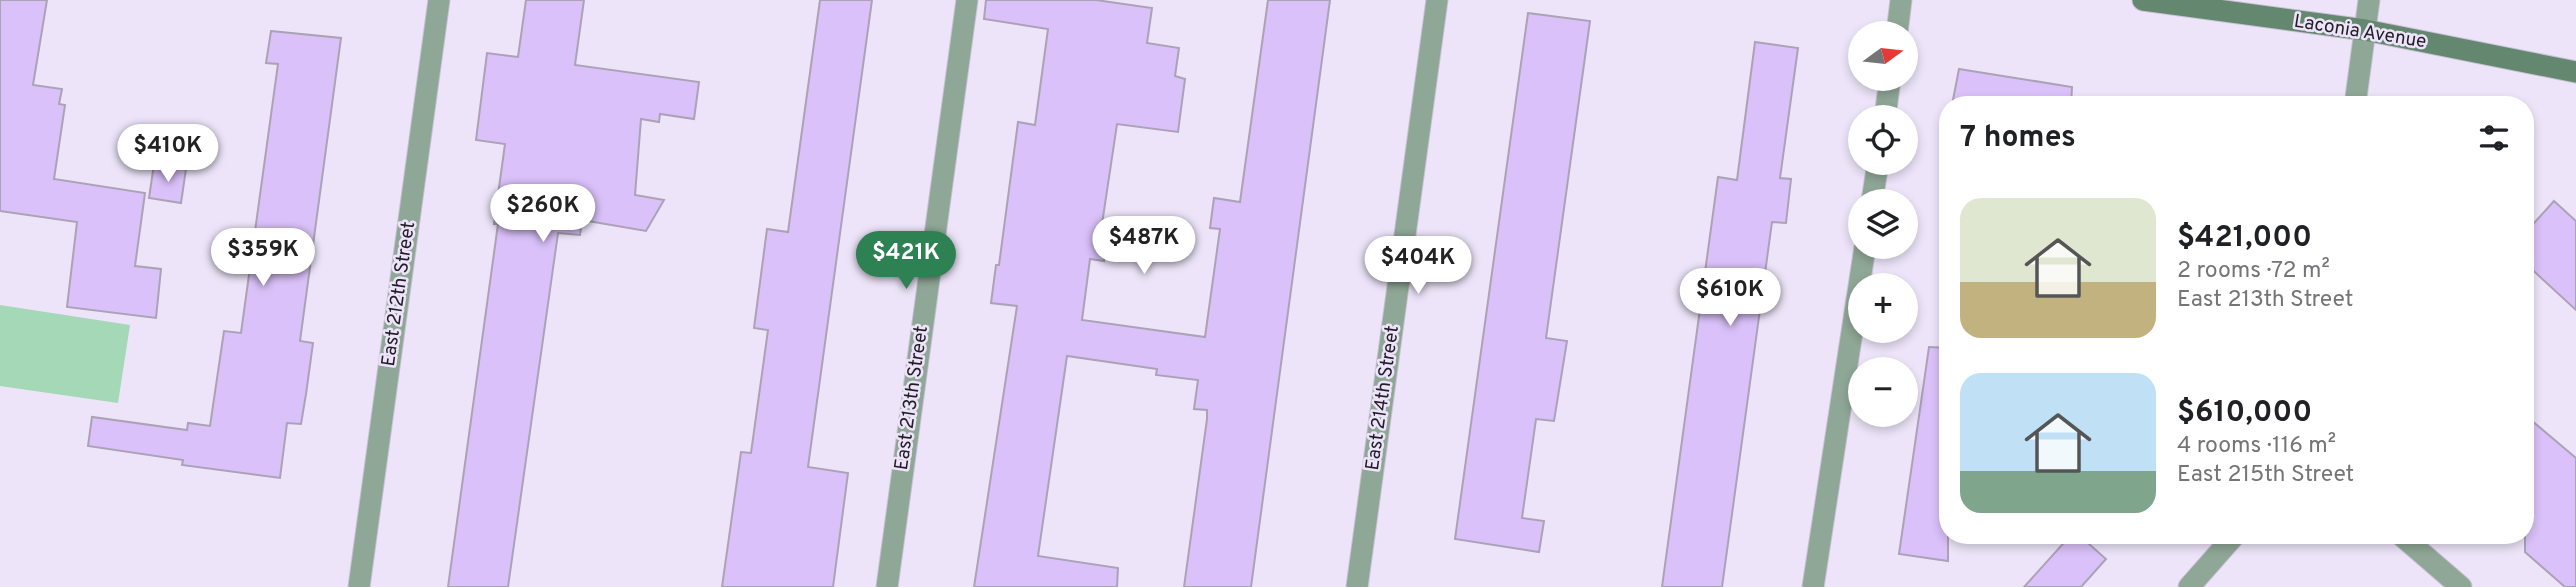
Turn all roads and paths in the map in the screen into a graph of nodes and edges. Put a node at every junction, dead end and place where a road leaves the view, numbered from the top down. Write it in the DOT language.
graph roads {
  1 [pos="439,0"];
  2 [pos="967,0"];
  3 [pos="1437,0"];
  4 [pos="1901,0"];
  5 [pos="2143,0"];
  6 [pos="2369,0"];
  7 [pos="1898,21"];
  8 [pos="2365,30"];
  9 [pos="2576,72"];
  10 [pos="2355,96"];
  11 [pos="1863,259"];
  12 [pos="2227,544"];
  13 [pos="2411,544"];
  14 [pos="359,587"];
  15 [pos="887,587"];
  16 [pos="1357,587"];
  17 [pos="1813,587"];
  18 [pos="2189,587"];
  19 [pos="2461,587"];
  1 -- 14 [label="street, East 212th Street"];
  2 -- 15 [label="street, East 213th Street"];
  3 -- 16 [label="street, East 214th Street"];
  4 -- 7 [label="street"];
  5 -- 8 [label="street, Laconia Avenue"];
  6 -- 8 [label="street"];
  8 -- 9 [label="street, Laconia Avenue"];
  8 -- 10 [label="street"];
  11 -- 17 [label="street"];
  12 -- 18 [label="street"];
  13 -- 19 [label="street"];
}
